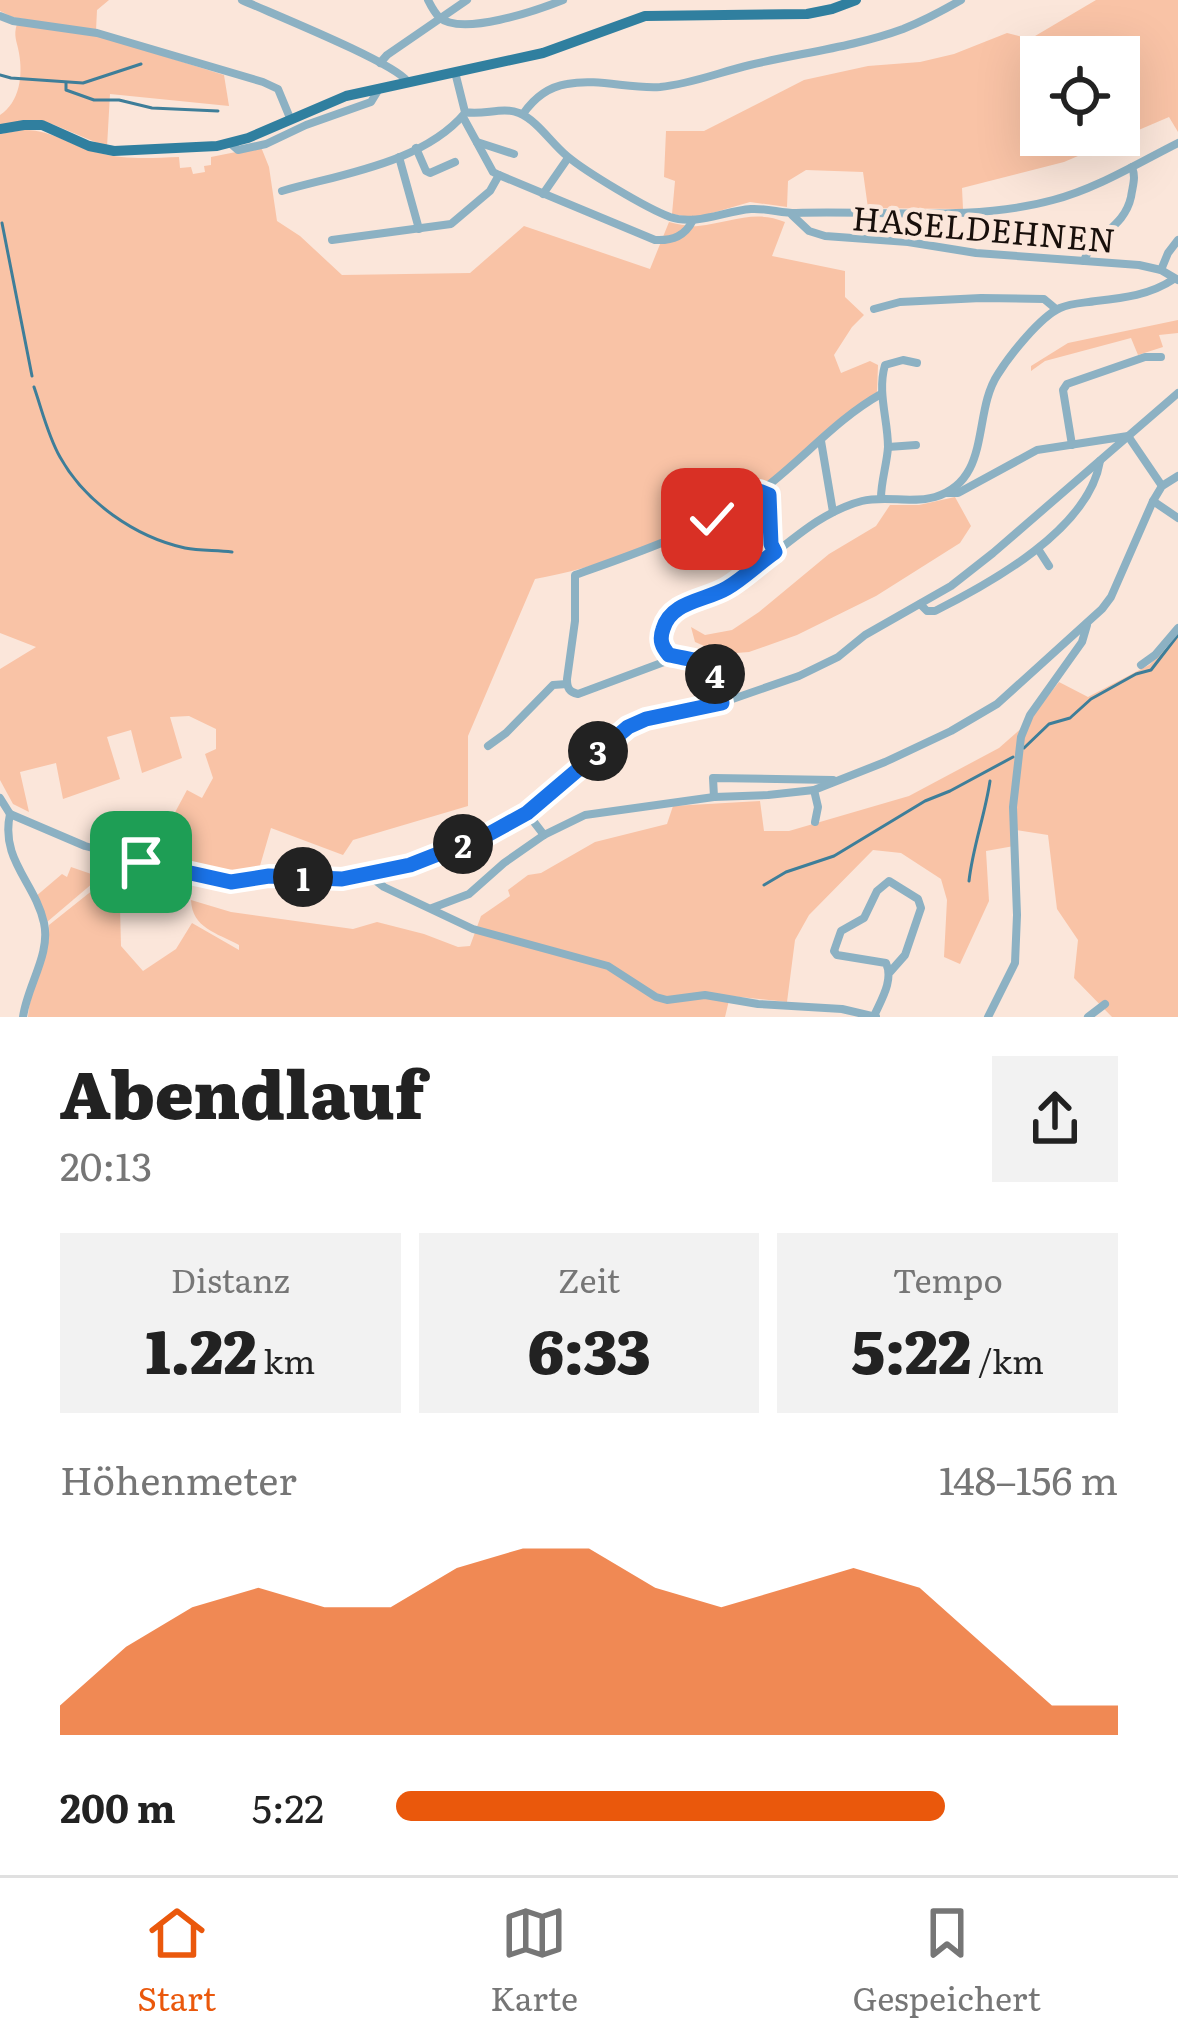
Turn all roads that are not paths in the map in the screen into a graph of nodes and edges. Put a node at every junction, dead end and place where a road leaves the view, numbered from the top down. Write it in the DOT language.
graph roads {
  1 [pos="242,0"];
  2 [pos="428,0"];
  3 [pos="467,0"];
  4 [pos="532,0"];
  5 [pos="563,0"];
  6 [pos="856,0"];
  7 [pos="961,0"];
  8 [pos="536,11"];
  9 [pos="2,17"];
  10 [pos="440,18"];
  11 [pos="380,63"];
  12 [pos="455,72"];
  13 [pos="407,81"];
  14 [pos="380,88"];
  15 [pos="523,114"];
  16 [pos="464,115"];
  17 [pos="290,118"];
  18 [pos="0,129"];
  19 [pos="477,142"];
  20 [pos="230,143"];
  21 [pos="1178,143"];
  22 [pos="416,148"];
  23 [pos="514,154"];
  24 [pos="399,157"];
  25 [pos="568,158"];
  26 [pos="455,162"];
  27 [pos="1132,167"];
  28 [pos="499,176"];
  29 [pos="281,191"];
  30 [pos="544,194"];
  31 [pos="791,213"];
  32 [pos="693,220"];
  33 [pos="419,230"];
  34 [pos="332,240"];
  35 [pos="1178,240"];
  36 [pos="1084,261"];
  37 [pos="1161,270"];
  38 [pos="1176,280"];
  39 [pos="874,309"];
  40 [pos="1056,309"];
  41 [pos="1161,357"];
  42 [pos="917,363"];
  43 [pos="1178,393"];
  44 [pos="881,394"];
  45 [pos="1128,436"];
  46 [pos="820,439"];
  47 [pos="916,445"];
  48 [pos="1072,445"];
  49 [pos="888,447"];
  50 [pos="1100,460"];
  51 [pos="1178,476"];
  52 [pos="1162,486"];
  53 [pos="764,491"];
  54 [pos="945,493"];
  55 [pos="881,498"];
  56 [pos="1153,501"];
  57 [pos="833,512"];
  58 [pos="1178,518"];
  59 [pos="1038,549"];
  60 [pos="775,552"];
  61 [pos="1049,566"];
  62 [pos="920,604"];
  63 [pos="1087,624"];
  64 [pos="1175,632"];
  65 [pos="669,655"];
  66 [pos="1141,665"];
  67 [pos="567,684"];
  68 [pos="722,703"];
  69 [pos="488,746"];
  70 [pos="840,780"];
  71 [pos="814,790"];
  72 [pos="714,797"];
  73 [pos="0,798"];
  74 [pos="527,813"];
  75 [pos="10,814"];
  76 [pos="815,822"];
  77 [pos="544,835"];
  78 [pos="367,874"];
  79 [pos="432,908"];
  80 [pos="890,971"];
  81 [pos="1105,1004"];
  82 [pos="23,1017"];
  83 [pos="875,1017"];
  84 [pos="988,1017"];
  85 [pos="1088,1017"];
  1 -- 11 [label="street"];
  2 -- 10 [label="street"];
  3 -- 10 [label="street"];
  4 -- 8 [label="street"];
  5 -- 8 [label="street"];
  6 -- 12 [label="main road"];
  7 -- 15 [label="street"];
  8 -- 10 [label="street"];
  9 -- 17 [label="street"];
  10 -- 11 [label="street"];
  11 -- 13 [label="street"];
  12 -- 13 [label="main road"];
  12 -- 16 [label="street"];
  13 -- 14 [label="main road"];
  14 -- 17 [label="main road"];
  14 -- 20 [label="street"];
  15 -- 16 [label="street"];
  15 -- 25 [label="street"];
  16 -- 19 [label="street"];
  16 -- 22 [label="street"];
  17 -- 20 [label="main road"];
  18 -- 20 [label="main road"];
  19 -- 23 [label="street"];
  19 -- 28 [label="street"];
  21 -- 27 [label="street"];
  22 -- 24 [label="street"];
  22 -- 26 [label="street"];
  24 -- 29 [label="street"];
  24 -- 33 [label="street"];
  25 -- 30 [label="street"];
  25 -- 32 [label="street"];
  27 -- 31 [label="street"];
  27 -- 36 [label="street"];
  28 -- 30 [label="street"];
  28 -- 33 [label="street"];
  30 -- 32 [label="street"];
  31 -- 32 [label="street"];
  31 -- 36 [label="street, HASELDEHNEN"];
  33 -- 34 [label="street"];
  35 -- 37 [label="street"];
  36 -- 37 [label="street, HASELDEHNEN"];
  37 -- 38 [label="street, HASELDEHNEN"];
  38 -- 40 [label="street"];
  39 -- 40 [label="street"];
  40 -- 54 [label="street"];
  41 -- 48 [label="street"];
  42 -- 44 [label="street"];
  43 -- 45 [label="street"];
  44 -- 46 [label="street"];
  44 -- 49 [label="street"];
  45 -- 48 [label="street"];
  45 -- 50 [label="street"];
  45 -- 52 [label="street"];
  46 -- 53 [label="street"];
  46 -- 57 [label="street"];
  47 -- 49 [label="street"];
  48 -- 54 [label="street"];
  49 -- 55 [label="street"];
  50 -- 59 [label="street"];
  50 -- 62 [label="street"];
  51 -- 52 [label="street"];
  52 -- 56 [label="street"];
  53 -- 60 [label="street"];
  53 -- 67 [label="street"];
  54 -- 55 [label="street"];
  55 -- 57 [label="street"];
  56 -- 58 [label="street"];
  56 -- 63 [label="street"];
  57 -- 60 [label="street"];
  59 -- 61 [label="street"];
  59 -- 62 [label="street"];
  60 -- 65 [label="street"];
  62 -- 68 [label="street"];
  63 -- 70 [label="street"];
  63 -- 84 [label="street"];
  64 -- 66 [label="street"];
  65 -- 67 [label="street"];
  65 -- 68 [label="street"];
  67 -- 69 [label="street"];
  68 -- 74 [label="street"];
  70 -- 71 [label="street"];
  70 -- 72 [label="street"];
  71 -- 72 [label="street"];
  71 -- 76 [label="street"];
  72 -- 77 [label="street"];
  73 -- 75 [label="street"];
  74 -- 77 [label="street"];
  74 -- 78 [label="street"];
  75 -- 78 [label="street"];
  75 -- 82 [label="street"];
  77 -- 79 [label="street"];
  78 -- 79 [label="street"];
  79 -- 83 [label="street"];
  80 -- 80 [label="street"];
  80 -- 83 [label="street"];
  81 -- 85 [label="street"];
}
